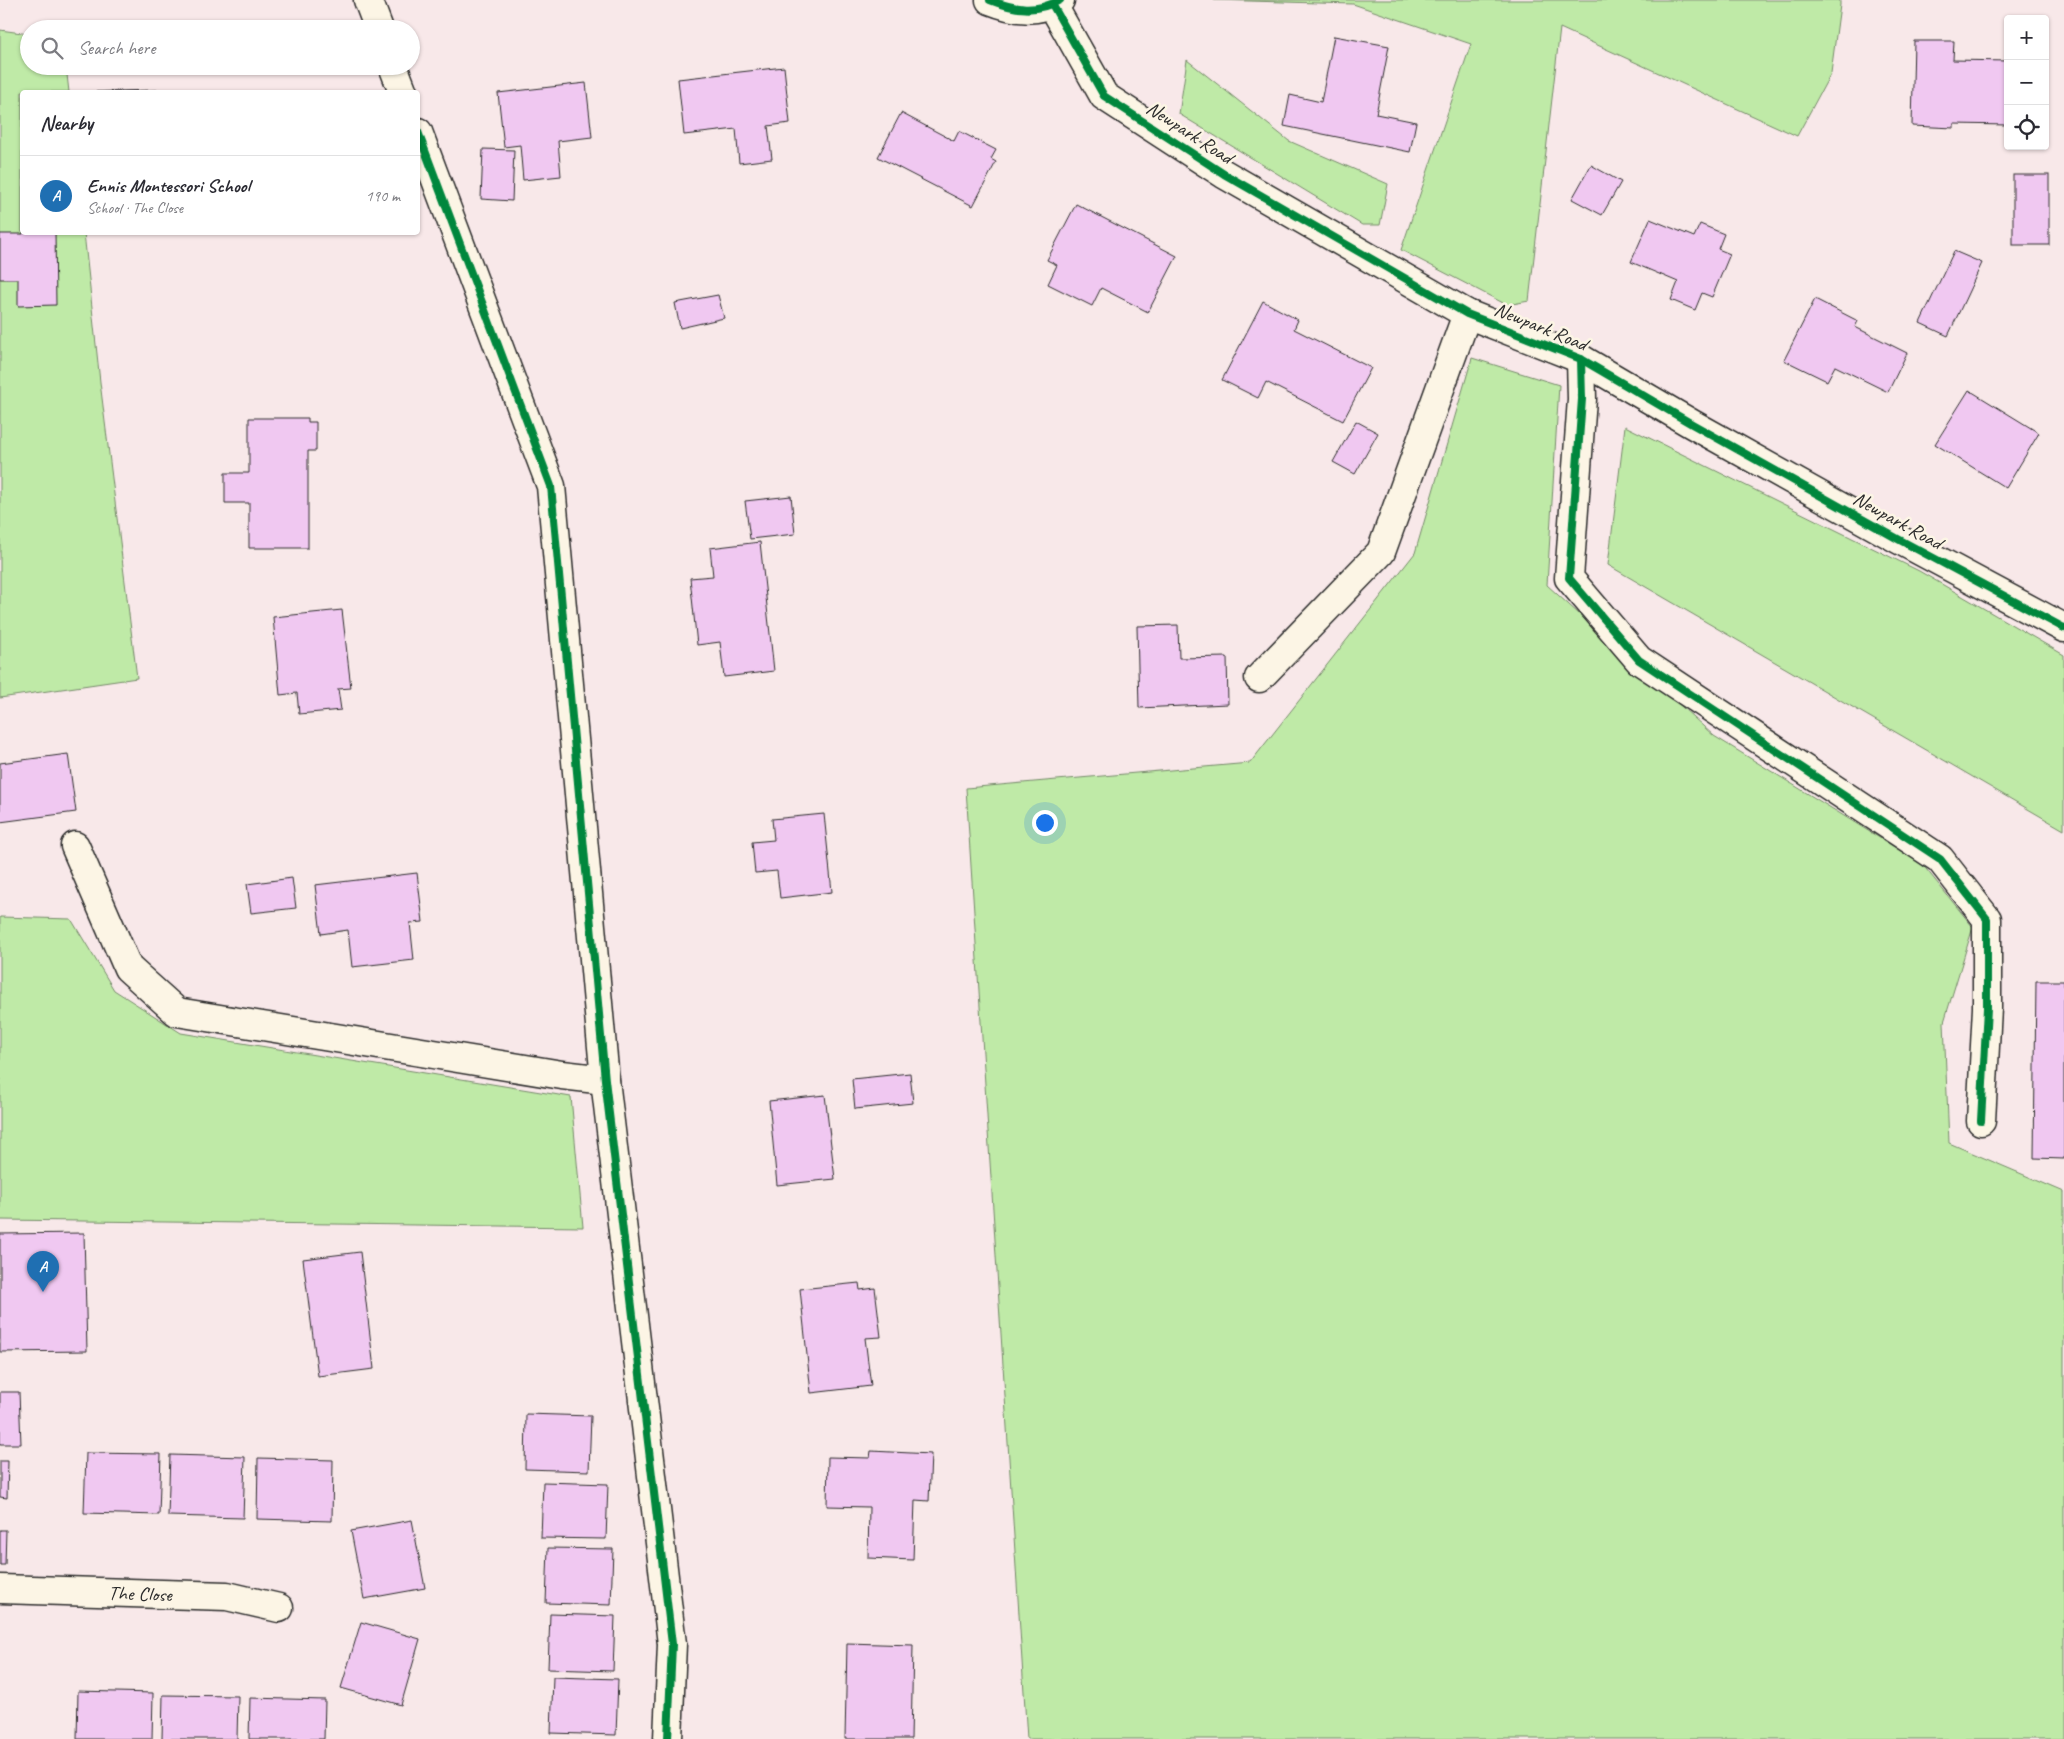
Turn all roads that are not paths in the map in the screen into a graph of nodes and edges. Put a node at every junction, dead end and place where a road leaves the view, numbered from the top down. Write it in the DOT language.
graph roads {
  1 [pos="368,0"];
  2 [pos="990,0"];
  3 [pos="1056,2"];
  4 [pos="375,20"];
  5 [pos="396,75"];
  6 [pos="401,90"];
  7 [pos="420,137"];
  8 [pos="1467,314"];
  9 [pos="1581,359"];
  10 [pos="2064,628"];
  11 [pos="1259,678"];
  12 [pos="75,846"];
  13 [pos="605,1080"];
  14 [pos="1981,1121"];
  15 [pos="0,1589"];
  16 [pos="279,1608"];
  17 [pos="668,1739"];
  1 -- 4 [label="street"];
  2 -- 3 [label="street"];
  3 -- 8 [label="street, Newpark Road"];
  5 -- 6 [label="street"];
  7 -- 13 [label="street"];
  8 -- 9 [label="street, Newpark Road"];
  8 -- 11 [label="street"];
  9 -- 10 [label="street, Newpark Road"];
  9 -- 14 [label="street"];
  12 -- 13 [label="street"];
  13 -- 17 [label="street"];
  15 -- 16 [label="street, The Close"];
}
